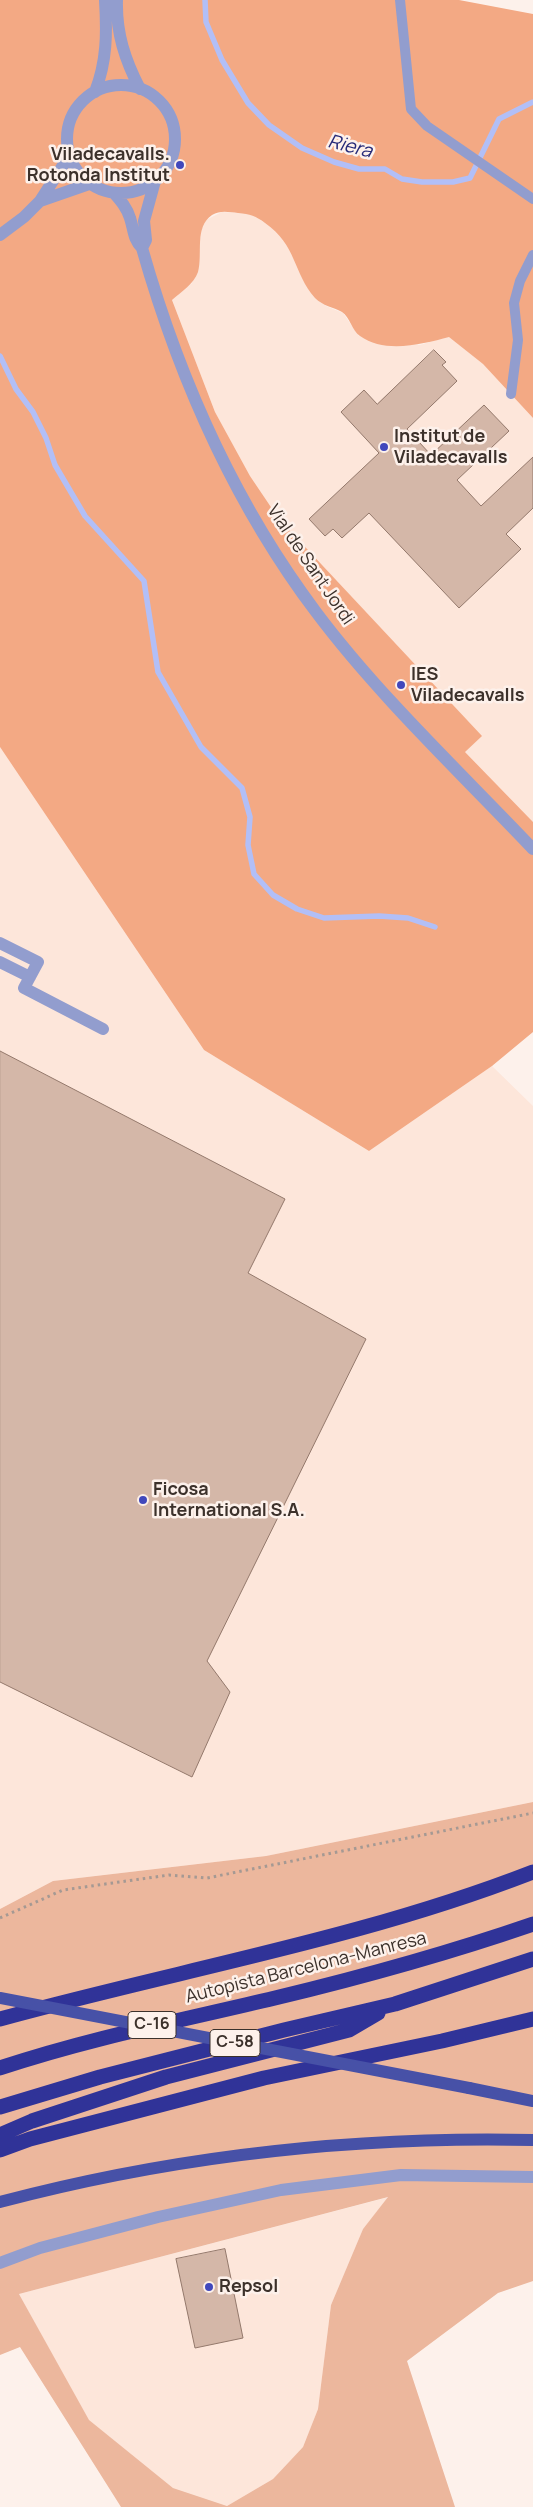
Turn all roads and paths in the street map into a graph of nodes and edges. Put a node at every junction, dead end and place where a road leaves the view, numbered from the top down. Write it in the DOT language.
graph roads {
  1 [pos="105,0"];
  2 [pos="117,0"];
  3 [pos="400,0"];
  4 [pos="140,89"];
  5 [pos="94,92"];
  6 [pos="69,156"];
  7 [pos="156,181"];
  8 [pos="89,184"];
  9 [pos="114,193"];
  10 [pos="533,199"];
  11 [pos="40,202"];
  12 [pos="0,235"];
  13 [pos="142,248"];
  14 [pos="533,255"];
  15 [pos="511,394"];
  16 [pos="533,849"];
  17 [pos="0,942"];
  18 [pos="0,962"];
  19 [pos="30,977"];
  20 [pos="103,1029"];
  21 [pos="533,1813"];
  22 [pos="533,1872"];
  23 [pos="0,1918"];
  24 [pos="533,1924"];
  25 [pos="533,1959"];
  26 [pos="0,1998"];
  27 [pos="395,2004"];
  28 [pos="0,2019"];
  29 [pos="533,2019"];
  30 [pos="0,2068"];
  31 [pos="533,2101"];
  32 [pos="0,2107"];
  33 [pos="0,2135"];
  34 [pos="533,2140"];
  35 [pos="0,2150"];
  36 [pos="533,2177"];
  37 [pos="0,2202"];
  38 [pos="0,2263"];
  1 -- 5 [label="street"];
  2 -- 4 [label="street"];
  3 -- 10 [label="lane"];
  4 -- 5 [label="street"];
  4 -- 7 [label="street"];
  5 -- 6 [label="street"];
  6 -- 8 [label="street"];
  6 -- 11 [label="street"];
  7 -- 9 [label="street"];
  7 -- 13 [label="street"];
  8 -- 9 [label="street"];
  8 -- 11 [label="street"];
  9 -- 13 [label="street, Vial de Sant Jordi"];
  11 -- 12 [label="street"];
  13 -- 16 [label="street, Vial de Sant Jordi"];
  14 -- 15 [label="lane"];
  17 -- 19 [label="street"];
  18 -- 19 [label="street"];
  19 -- 20 [label="street"];
  21 -- 23 [label="path"];
  22 -- 28 [label="highway"];
  24 -- 30 [label="highway, Autopista Barcelona-Manresa / C-16"];
  25 -- 27 [label="highway, C-16"];
  26 -- 31 [label="main road, C-58, bridge"];
  27 -- 32 [label="highway, C-16"];
  27 -- 33 [label="highway"];
  29 -- 35 [label="highway"];
  34 -- 37 [label="main road"];
  36 -- 38 [label="street"];
}
